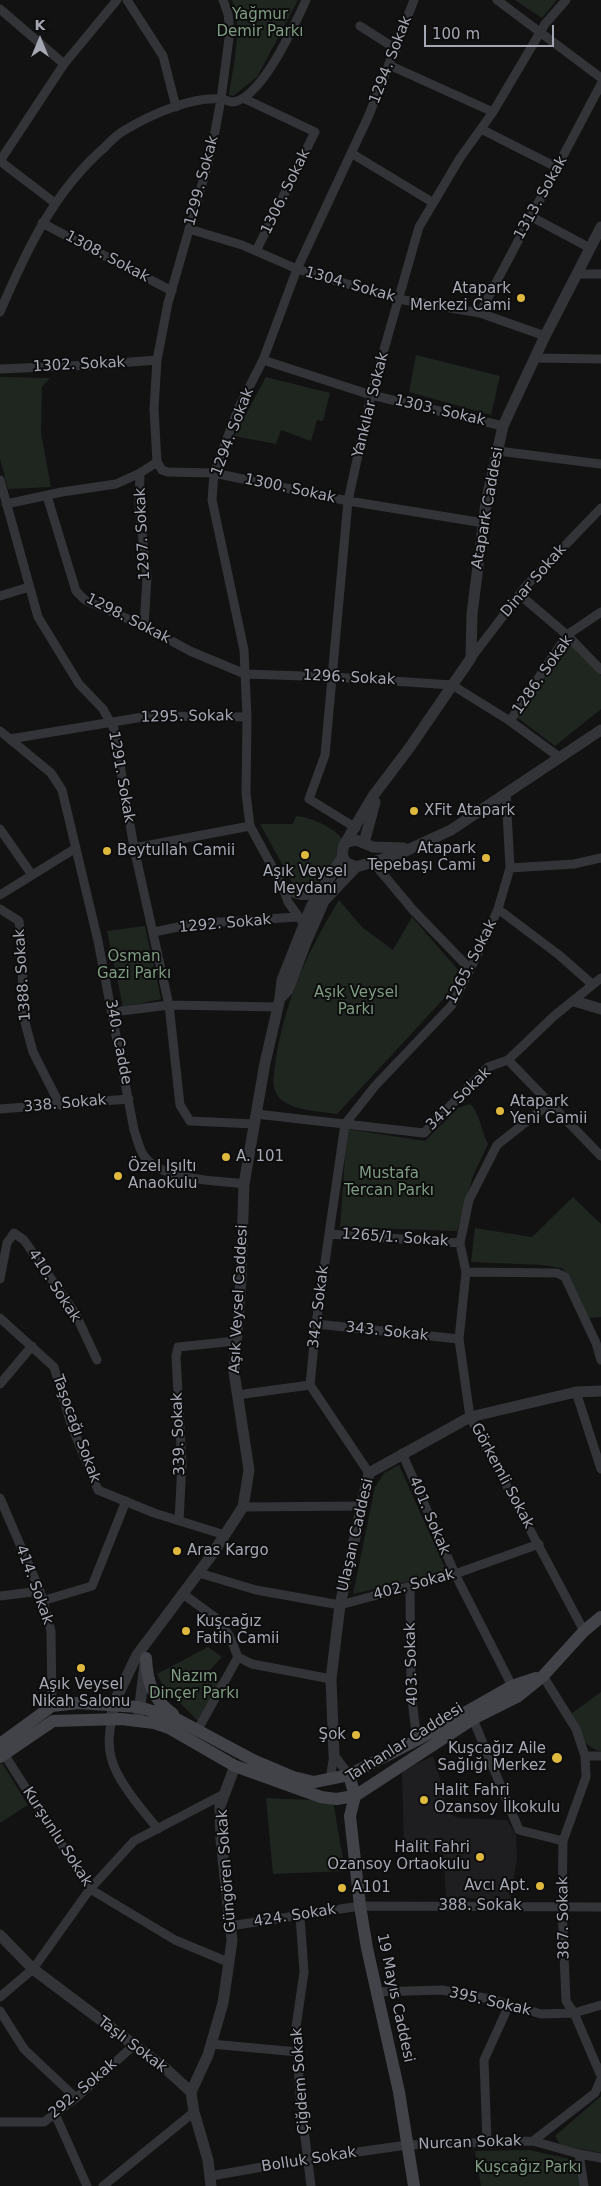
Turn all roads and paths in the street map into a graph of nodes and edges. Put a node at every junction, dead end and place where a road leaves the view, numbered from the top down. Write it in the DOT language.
graph roads {
  1 [pos="117,0"];
  2 [pos="127,0"];
  3 [pos="223,0"];
  4 [pos="306,0"];
  5 [pos="414,0"];
  6 [pos="497,0"];
  7 [pos="566,0"];
  8 [pos="0,8"];
  9 [pos="360,26"];
  10 [pos="541,31"];
  11 [pos="396,49"];
  12 [pos="64,64"];
  13 [pos="389,65"];
  14 [pos="601,78"];
  15 [pos="601,84"];
  16 [pos="242,98"];
  17 [pos="221,99"];
  18 [pos="176,107"];
  19 [pos="493,112"];
  20 [pos="481,129"];
  21 [pos="351,153"];
  22 [pos="0,161"];
  23 [pos="558,168"];
  24 [pos="432,202"];
  25 [pos="55,204"];
  26 [pos="530,216"];
  27 [pos="42,223"];
  28 [pos="601,227"];
  29 [pos="189,229"];
  30 [pos="590,248"];
  31 [pos="256,251"];
  32 [pos="297,269"];
  33 [pos="577,274"];
  34 [pos="601,274"];
  35 [pos="172,291"];
  36 [pos="398,299"];
  37 [pos="0,312"];
  38 [pos="480,313"];
  39 [pos="545,336"];
  40 [pos="534,358"];
  41 [pos="601,359"];
  42 [pos="157,360"];
  43 [pos="263,360"];
  44 [pos="0,369"];
  45 [pos="371,395"];
  46 [pos="503,426"];
  47 [pos="498,451"];
  48 [pos="156,462"];
  49 [pos="601,464"];
  50 [pos="140,473"];
  51 [pos="214,474"];
  52 [pos="0,480"];
  53 [pos="47,496"];
  54 [pos="348,501"];
  55 [pos="6,504"];
  56 [pos="601,508"];
  57 [pos="484,523"];
  58 [pos="29,587"];
  59 [pos="520,595"];
  60 [pos="0,596"];
  61 [pos="601,612"];
  62 [pos="144,626"];
  63 [pos="567,636"];
  64 [pos="471,658"];
  65 [pos="601,670"];
  66 [pos="245,674"];
  67 [pos="334,677"];
  68 [pos="452,685"];
  69 [pos="247,717"];
  70 [pos="510,721"];
  71 [pos="110,722"];
  72 [pos="601,730"];
  73 [pos="0,731"];
  74 [pos="10,739"];
  75 [pos="559,757"];
  76 [pos="384,785"];
  77 [pos="506,794"];
  78 [pos="250,826"];
  79 [pos="356,828"];
  80 [pos="0,829"];
  81 [pos="348,842"];
  82 [pos="364,844"];
  83 [pos="76,848"];
  84 [pos="134,848"];
  85 [pos="411,848"];
  86 [pos="342,858"];
  87 [pos="601,858"];
  88 [pos="360,865"];
  89 [pos="377,868"];
  90 [pos="510,868"];
  91 [pos="32,875"];
  92 [pos="282,885"];
  93 [pos="321,892"];
  94 [pos="0,895"];
  95 [pos="0,909"];
  96 [pos="498,909"];
  97 [pos="300,919"];
  98 [pos="154,932"];
  99 [pos="470,969"];
  100 [pos="601,978"];
  101 [pos="592,984"];
  102 [pos="574,1001"];
  103 [pos="279,1002"];
  104 [pos="170,1005"];
  105 [pos="601,1009"];
  106 [pos="113,1012"];
  107 [pos="508,1060"];
  108 [pos="129,1099"];
  109 [pos="550,1103"];
  110 [pos="60,1105"];
  111 [pos="0,1109"];
  112 [pos="256,1119"];
  113 [pos="345,1124"];
  114 [pos="601,1156"];
  115 [pos="244,1184"];
  116 [pos="329,1234"];
  117 [pos="460,1242"];
  118 [pos="466,1272"];
  119 [pos="0,1279"];
  120 [pos="0,1318"];
  121 [pos="316,1324"];
  122 [pos="459,1339"];
  123 [pos="236,1341"];
  124 [pos="32,1346"];
  125 [pos="97,1360"];
  126 [pos="601,1360"];
  127 [pos="0,1384"];
  128 [pos="310,1385"];
  129 [pos="601,1391"];
  130 [pos="576,1392"];
  131 [pos="237,1395"];
  132 [pos="470,1417"];
  133 [pos="402,1453"];
  134 [pos="601,1469"];
  135 [pos="369,1473"];
  136 [pos="0,1498"];
  137 [pos="126,1501"];
  138 [pos="362,1506"];
  139 [pos="243,1507"];
  140 [pos="179,1521"];
  141 [pos="225,1535"];
  142 [pos="539,1544"];
  143 [pos="198,1573"];
  144 [pos="455,1574"];
  145 [pos="410,1587"];
  146 [pos="40,1592"];
  147 [pos="183,1594"];
  148 [pos="0,1596"];
  149 [pos="42,1601"];
  150 [pos="340,1605"];
  151 [pos="601,1617"];
  152 [pos="584,1630"];
  153 [pos="154,1633"];
  154 [pos="238,1657"];
  155 [pos="146,1658"];
  156 [pos="544,1676"];
  157 [pos="331,1679"];
  158 [pos="512,1686"];
  159 [pos="113,1705"];
  160 [pos="52,1706"];
  161 [pos="138,1707"];
  162 [pos="112,1718"];
  163 [pos="474,1719"];
  164 [pos="138,1721"];
  165 [pos="193,1728"];
  166 [pos="417,1740"];
  167 [pos="1,1752"];
  168 [pos="334,1756"];
  169 [pos="585,1756"];
  170 [pos="601,1756"];
  171 [pos="236,1766"];
  172 [pos="349,1775"];
  173 [pos="330,1780"];
  174 [pos="224,1794"];
  175 [pos="355,1796"];
  176 [pos="336,1799"];
  177 [pos="350,1816"];
  178 [pos="158,1829"];
  179 [pos="564,1841"];
  180 [pos="90,1889"];
  181 [pos="360,1906"];
  182 [pos="562,1907"];
  183 [pos="601,1907"];
  184 [pos="300,1916"];
  185 [pos="230,1926"];
  186 [pos="0,1935"];
  187 [pos="228,1962"];
  188 [pos="33,1969"];
  189 [pos="376,1992"];
  190 [pos="0,1997"];
  191 [pos="509,2005"];
  192 [pos="601,2005"];
  193 [pos="0,2011"];
  194 [pos="574,2012"];
  195 [pos="211,2044"];
  196 [pos="133,2046"];
  197 [pos="298,2052"];
  198 [pos="601,2078"];
  199 [pos="191,2092"];
  200 [pos="76,2098"];
  201 [pos="194,2112"];
  202 [pos="55,2114"];
  203 [pos="0,2122"];
  204 [pos="533,2141"];
  205 [pos="487,2142"];
  206 [pos="407,2146"];
  207 [pos="579,2154"];
  208 [pos="601,2158"];
  209 [pos="308,2159"];
  210 [pos="211,2181"];
  211 [pos="87,2186"];
  212 [pos="103,2186"];
  213 [pos="311,2186"];
  214 [pos="414,2186"];
  215 [pos="584,2186"];
  1 -- 12 [label="street"];
  2 -- 18 [label="street"];
  3 -- 17 [label="street, 1299. Sokak"];
  4 -- 16 [label="street"];
  5 -- 11 [label="street, 1294. Sokak"];
  6 -- 10 [label="street"];
  7 -- 10 [label="street, Yankılar Sokak"];
  8 -- 12 [label="street"];
  9 -- 11 [label="street"];
  10 -- 14 [label="street"];
  10 -- 19 [label="street, Yankılar Sokak"];
  11 -- 13 [label="street, 1294. Sokak"];
  12 -- 22 [label="street"];
  13 -- 19 [label="street"];
  13 -- 21 [label="street, 1294. Sokak"];
  15 -- 23 [label="street, 1313. Sokak"];
  16 -- 17 [label="street"];
  16 -- 31 [label="street, 1306. Sokak"];
  17 -- 18 [label="street"];
  17 -- 29 [label="street, 1299. Sokak"];
  18 -- 25 [label="street"];
  19 -- 20 [label="street, Yankılar Sokak"];
  20 -- 23 [label="street"];
  20 -- 24 [label="street, Yankılar Sokak"];
  21 -- 24 [label="street"];
  21 -- 32 [label="street, 1294. Sokak"];
  22 -- 25 [label="street"];
  23 -- 26 [label="street, 1313. Sokak"];
  24 -- 36 [label="street, Yankılar Sokak"];
  25 -- 27 [label="street"];
  26 -- 30 [label="street"];
  26 -- 38 [label="street, 1313. Sokak"];
  27 -- 35 [label="street, 1308. Sokak"];
  27 -- 37 [label="street"];
  28 -- 30 [label="street, Atapark Caddesi"];
  29 -- 31 [label="street, 1304. Sokak"];
  29 -- 35 [label="street, 1299. Sokak"];
  30 -- 33 [label="street, Atapark Caddesi"];
  31 -- 32 [label="street, 1304. Sokak"];
  32 -- 36 [label="street, 1304. Sokak"];
  32 -- 43 [label="street, 1294. Sokak"];
  33 -- 34 [label="street"];
  33 -- 39 [label="street, Atapark Caddesi"];
  35 -- 42 [label="street, 1299. Sokak"];
  36 -- 38 [label="street, 1304. Sokak"];
  36 -- 45 [label="street, Yankılar Sokak"];
  38 -- 39 [label="street, 1304. Sokak"];
  39 -- 40 [label="street, Atapark Caddesi"];
  40 -- 41 [label="street"];
  40 -- 46 [label="street, Atapark Caddesi"];
  42 -- 44 [label="street, 1302. Sokak"];
  42 -- 48 [label="street, 1299. Sokak"];
  43 -- 45 [label="street, 1303. Sokak"];
  43 -- 51 [label="street, 1294. Sokak"];
  45 -- 46 [label="street, 1303. Sokak"];
  45 -- 54 [label="street, Yankılar Sokak"];
  46 -- 47 [label="street, Atapark Caddesi"];
  47 -- 49 [label="street"];
  47 -- 57 [label="street, Atapark Caddesi"];
  48 -- 50 [label="street"];
  48 -- 51 [label="street, 1300. Sokak"];
  50 -- 53 [label="street"];
  50 -- 62 [label="street, 1297. Sokak"];
  51 -- 54 [label="street, 1300. Sokak"];
  51 -- 66 [label="street, 1294. Sokak"];
  52 -- 55 [label="street, 1291. Sokak"];
  53 -- 55 [label="street"];
  53 -- 62 [label="street, 1298. Sokak"];
  54 -- 57 [label="street, 1300. Sokak"];
  54 -- 67 [label="street, Yankılar Sokak"];
  55 -- 58 [label="street, 1291. Sokak"];
  56 -- 59 [label="street, Dinar Sokak"];
  57 -- 64 [label="street, Atapark Caddesi"];
  58 -- 60 [label="street"];
  58 -- 71 [label="street, 1291. Sokak"];
  59 -- 63 [label="street"];
  59 -- 64 [label="street, Dinar Sokak"];
  61 -- 63 [label="street, 1286. Sokak"];
  62 -- 66 [label="street, 1298. Sokak"];
  63 -- 65 [label="street"];
  63 -- 70 [label="street, 1286. Sokak"];
  64 -- 68 [label="street"];
  66 -- 67 [label="street, 1296. Sokak"];
  66 -- 69 [label="street, 1294. Sokak"];
  67 -- 68 [label="street, 1296. Sokak"];
  67 -- 79 [label="street, Yankılar Sokak"];
  68 -- 70 [label="street"];
  68 -- 76 [label="street"];
  69 -- 71 [label="street, 1295. Sokak"];
  69 -- 78 [label="street, 1294. Sokak"];
  70 -- 75 [label="street"];
  71 -- 74 [label="street, 1295. Sokak"];
  71 -- 84 [label="street, 1291. Sokak"];
  72 -- 75 [label="street"];
  73 -- 74 [label="street, 340. Cadde"];
  74 -- 83 [label="street, 340. Cadde"];
  75 -- 77 [label="street"];
  76 -- 79 [label="street"];
  76 -- 82 [label="street"];
  77 -- 85 [label="street"];
  77 -- 90 [label="street, 1265. Sokak"];
  78 -- 84 [label="street"];
  78 -- 92 [label="street, 1294. Sokak"];
  79 -- 81 [label="street"];
  80 -- 91 [label="street"];
  81 -- 82 [label="street"];
  81 -- 86 [label="street, Aşık Veysel Caddesi"];
  82 -- 85 [label="street"];
  82 -- 88 [label="street"];
  83 -- 91 [label="street"];
  83 -- 106 [label="street, 340. Cadde"];
  84 -- 98 [label="street, 1291. Sokak"];
  85 -- 88 [label="street"];
  86 -- 88 [label="street"];
  86 -- 93 [label="street, Aşık Veysel Caddesi"];
  87 -- 90 [label="street"];
  88 -- 103 [label="street, Aşık Veysel Caddesi"];
  89 -- 99 [label="street"];
  90 -- 96 [label="street, 1265. Sokak"];
  91 -- 94 [label="street"];
  92 -- 93 [label="street"];
  92 -- 97 [label="street, 1294. Sokak"];
  93 -- 97 [label="street, Aşık Veysel Caddesi"];
  95 -- 110 [label="street, 1388. Sokak"];
  96 -- 99 [label="street, 1265. Sokak"];
  96 -- 101 [label="street"];
  97 -- 98 [label="street, 1292. Sokak"];
  97 -- 103 [label="street, Aşık Veysel Caddesi"];
  98 -- 104 [label="street, 1291. Sokak"];
  99 -- 113 [label="street, 1265. Sokak"];
  100 -- 101 [label="street, 341. Sokak"];
  101 -- 102 [label="street, 341. Sokak"];
  102 -- 105 [label="street"];
  102 -- 107 [label="street, 341. Sokak"];
  103 -- 104 [label="street"];
  103 -- 112 [label="street, Aşık Veysel Caddesi"];
  104 -- 106 [label="street"];
  104 -- 112 [label="street, 1291. Sokak"];
  106 -- 108 [label="street, 340. Cadde"];
  107 -- 109 [label="street"];
  107 -- 113 [label="street, 341. Sokak"];
  108 -- 110 [label="street, 338. Sokak"];
  108 -- 115 [label="street, 340. Cadde"];
  109 -- 114 [label="street"];
  109 -- 117 [label="street, Görkemli Sokak"];
  110 -- 111 [label="street, 338. Sokak"];
  112 -- 113 [label="street, 341. Sokak"];
  112 -- 115 [label="street, Aşık Veysel Caddesi"];
  113 -- 116 [label="street, 342. Sokak"];
  115 -- 123 [label="street, Aşık Veysel Caddesi"];
  116 -- 117 [label="street, 1265/1. Sokak"];
  116 -- 121 [label="street, 342. Sokak"];
  117 -- 118 [label="street, Görkemli Sokak"];
  118 -- 122 [label="street, Görkemli Sokak"];
  118 -- 126 [label="street"];
  119 -- 125 [label="street, 410. Sokak"];
  120 -- 124 [label="street, Taşocağı Sokak"];
  121 -- 122 [label="street, 343. Sokak"];
  121 -- 128 [label="street, 342. Sokak"];
  122 -- 132 [label="street, Görkemli Sokak"];
  123 -- 131 [label="street, Aşık Veysel Caddesi"];
  123 -- 140 [label="street, 339. Sokak"];
  124 -- 127 [label="street"];
  124 -- 137 [label="street, Taşocağı Sokak"];
  128 -- 131 [label="street"];
  128 -- 135 [label="street"];
  129 -- 130 [label="street, Ulaşan Caddesi"];
  130 -- 132 [label="street, Ulaşan Caddesi"];
  130 -- 134 [label="street"];
  131 -- 139 [label="street, Aşık Veysel Caddesi"];
  132 -- 133 [label="street, Ulaşan Caddesi"];
  132 -- 142 [label="street, Görkemli Sokak"];
  133 -- 135 [label="street, Ulaşan Caddesi"];
  133 -- 144 [label="street, 401. Sokak"];
  135 -- 138 [label="street, Ulaşan Caddesi"];
  136 -- 146 [label="street, 414. Sokak"];
  137 -- 140 [label="street, Taşocağı Sokak"];
  137 -- 149 [label="street"];
  138 -- 139 [label="street"];
  138 -- 150 [label="street, Ulaşan Caddesi"];
  139 -- 141 [label="street, Aşık Veysel Caddesi"];
  140 -- 141 [label="street, Taşocağı Sokak"];
  141 -- 143 [label="street, Aşık Veysel Caddesi"];
  142 -- 144 [label="street, 402. Sokak"];
  142 -- 152 [label="street, Görkemli Sokak"];
  143 -- 147 [label="street, Aşık Veysel Caddesi"];
  143 -- 150 [label="street, 402. Sokak"];
  144 -- 145 [label="street, 402. Sokak"];
  144 -- 158 [label="street, 401. Sokak"];
  145 -- 150 [label="street, 402. Sokak"];
  145 -- 166 [label="street, 403. Sokak"];
  146 -- 148 [label="street"];
  146 -- 149 [label="street, 414. Sokak"];
  147 -- 153 [label="street, Aşık Veysel Caddesi"];
  147 -- 154 [label="street"];
  149 -- 160 [label="street, 414. Sokak"];
  150 -- 157 [label="street, Ulaşan Caddesi"];
  151 -- 152 [label="main road, Tarhanlar Caddesi"];
  152 -- 156 [label="main road, Tarhanlar Caddesi"];
  153 -- 155 [label="street, Aşık Veysel Caddesi"];
  153 -- 159 [label="street, Aşık Veysel Caddesi"];
  154 -- 157 [label="street"];
  154 -- 165 [label="street"];
  155 -- 161 [label="street, Aşık Veysel Caddesi"];
  155 -- 165 [label="main road"];
  156 -- 158 [label="main road, Tarhanlar Caddesi"];
  156 -- 163 [label="main road, Tarhanlar Caddesi"];
  156 -- 169 [label="street, 387. Sokak"];
  157 -- 168 [label="street, Ulaşan Caddesi"];
  158 -- 166 [label="main road, Tarhanlar Caddesi"];
  159 -- 160 [label="main road, Tarhanlar Caddesi"];
  159 -- 161 [label="main road, Tarhanlar Caddesi"];
  159 -- 162 [label="street, Aşık Veysel Caddesi"];
  160 -- 167 [label="main road, Tarhanlar Caddesi"];
  161 -- 164 [label="street, Aşık Veysel Caddesi"];
  161 -- 165 [label="main road, Tarhanlar Caddesi"];
  162 -- 164 [label="main road, Tarhanlar Caddesi"];
  162 -- 167 [label="main road, Tarhanlar Caddesi"];
  162 -- 178 [label="street"];
  163 -- 175 [label="main road, Tarhanlar Caddesi"];
  163 -- 179 [label="street"];
  164 -- 171 [label="main road, Tarhanlar Caddesi"];
  165 -- 173 [label="main road, Tarhanlar Caddesi"];
  166 -- 172 [label="main road, Tarhanlar Caddesi"];
  167 -- 180 [label="street, Kurşunlu Sokak"];
  168 -- 172 [label="street"];
  168 -- 173 [label="street"];
  169 -- 170 [label="street"];
  169 -- 179 [label="street, 387. Sokak"];
  171 -- 174 [label="street, Güngören Sokak"];
  171 -- 176 [label="main road, Tarhanlar Caddesi"];
  172 -- 173 [label="main road, Tarhanlar Caddesi"];
  172 -- 175 [label="main road"];
  173 -- 176 [label="main road"];
  174 -- 178 [label="street"];
  174 -- 185 [label="street, Güngören Sokak"];
  175 -- 176 [label="main road, Tarhanlar Caddesi"];
  175 -- 177 [label="main road"];
  176 -- 177 [label="main road"];
  177 -- 181 [label="main road, 19 Mayıs Caddesi"];
  178 -- 180 [label="street"];
  179 -- 182 [label="street, 387. Sokak"];
  180 -- 187 [label="street, Kurşunlu Sokak"];
  180 -- 188 [label="street"];
  181 -- 182 [label="street, 388. Sokak"];
  181 -- 184 [label="street, 424. Sokak"];
  181 -- 189 [label="main road, 19 Mayıs Caddesi"];
  182 -- 183 [label="street, 388. Sokak"];
  182 -- 194 [label="street, 387. Sokak"];
  184 -- 185 [label="street, 424. Sokak"];
  184 -- 197 [label="street, Çiğdem Sokak"];
  185 -- 187 [label="street, Güngören Sokak"];
  186 -- 188 [label="street, Taşlı Sokak"];
  187 -- 195 [label="street, Güngören Sokak"];
  188 -- 190 [label="street"];
  188 -- 196 [label="street, Taşlı Sokak"];
  189 -- 191 [label="street, 395. Sokak"];
  189 -- 206 [label="main road, 19 Mayıs Caddesi"];
  191 -- 194 [label="street, 395. Sokak"];
  191 -- 205 [label="street"];
  192 -- 194 [label="street, 395. Sokak"];
  193 -- 200 [label="street"];
  194 -- 198 [label="street, 387. Sokak"];
  195 -- 197 [label="street"];
  195 -- 199 [label="street, Güngören Sokak"];
  196 -- 199 [label="street, Taşlı Sokak"];
  196 -- 200 [label="street, 292. Sokak"];
  197 -- 209 [label="street, Çiğdem Sokak"];
  198 -- 204 [label="street, Nurcan Sokak"];
  199 -- 201 [label="street"];
  200 -- 202 [label="street, 292. Sokak"];
  201 -- 210 [label="street"];
  201 -- 212 [label="street"];
  202 -- 203 [label="street, 292. Sokak"];
  202 -- 211 [label="street"];
  204 -- 205 [label="street, Nurcan Sokak"];
  204 -- 207 [label="street, Nurcan Sokak"];
  205 -- 206 [label="street, Nurcan Sokak"];
  206 -- 209 [label="street, Bolluk Sokak"];
  206 -- 214 [label="main road, 19 Mayıs Caddesi"];
  207 -- 208 [label="street, Nurcan Sokak"];
  207 -- 215 [label="street"];
  209 -- 210 [label="street, Bolluk Sokak"];
  209 -- 213 [label="street, Çiğdem Sokak"];
}
